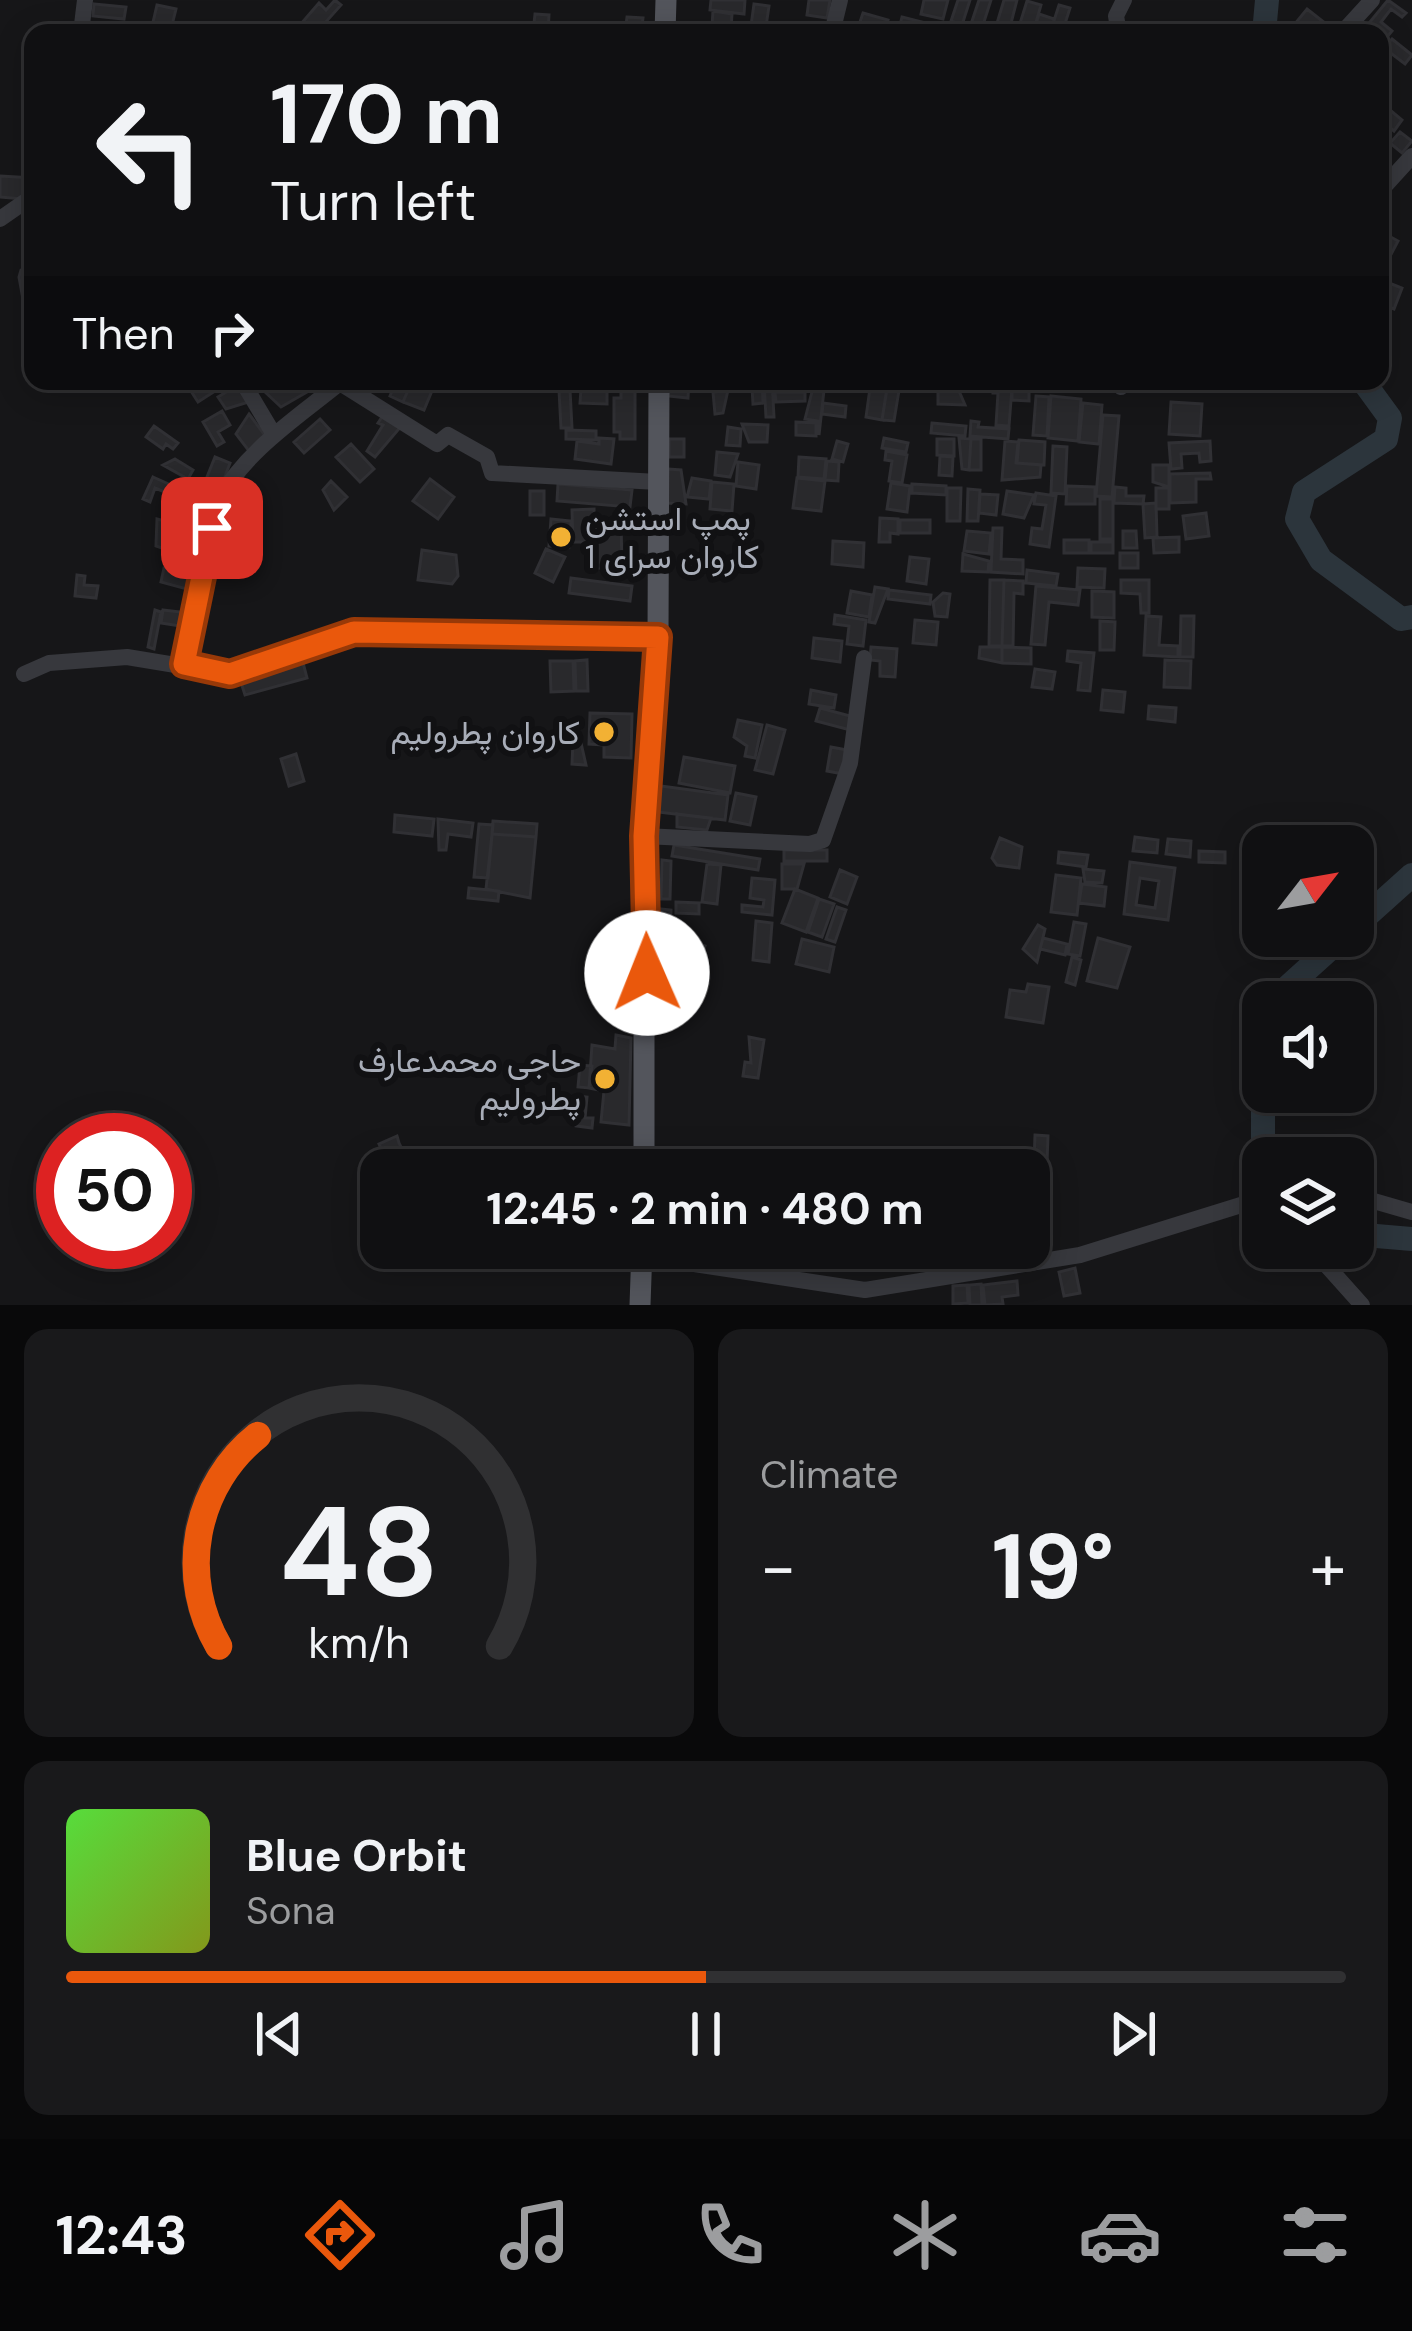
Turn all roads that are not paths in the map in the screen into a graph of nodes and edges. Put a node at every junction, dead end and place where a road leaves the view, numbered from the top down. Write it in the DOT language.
graph roads {
  1 [pos="1372,0"];
  2 [pos="1350,24"];
  3 [pos="1412,156"];
  4 [pos="1389,181"];
  5 [pos="247,390"];
  6 [pos="330,390"];
  7 [pos="353,390"];
  8 [pos="659,390"];
  9 [pos="273,433"];
  10 [pos="658,482"];
  11 [pos="658,637"];
  12 [pos="864,658"];
  13 [pos="184,664"];
  14 [pos="24,674"];
  15 [pos="644,836"];
  16 [pos="644,1149"];
  17 [pos="1374,1201"];
  18 [pos="1242,1205"];
  19 [pos="1412,1212"];
  20 [pos="1050,1260"];
  21 [pos="641,1269"];
  22 [pos="742,1269"];
  23 [pos="994,1269"];
  24 [pos="1330,1269"];
  25 [pos="640,1305"];
  26 [pos="1362,1305"];
  1 -- 2 [label="street"];
  3 -- 4 [label="street"];
  5 -- 9 [label="street"];
  6 -- 9 [label="street"];
  7 -- 10 [label="street"];
  8 -- 10 [label="main road"];
  9 -- 13 [label="street"];
  10 -- 11 [label="main road"];
  11 -- 13 [label="street"];
  11 -- 15 [label="main road"];
  12 -- 15 [label="street"];
  13 -- 14 [label="street"];
  15 -- 16 [label="main road"];
  17 -- 19 [label="street"];
  18 -- 20 [label="street"];
  21 -- 25 [label="main road"];
  22 -- 23 [label="street"];
  24 -- 26 [label="street"];
}
